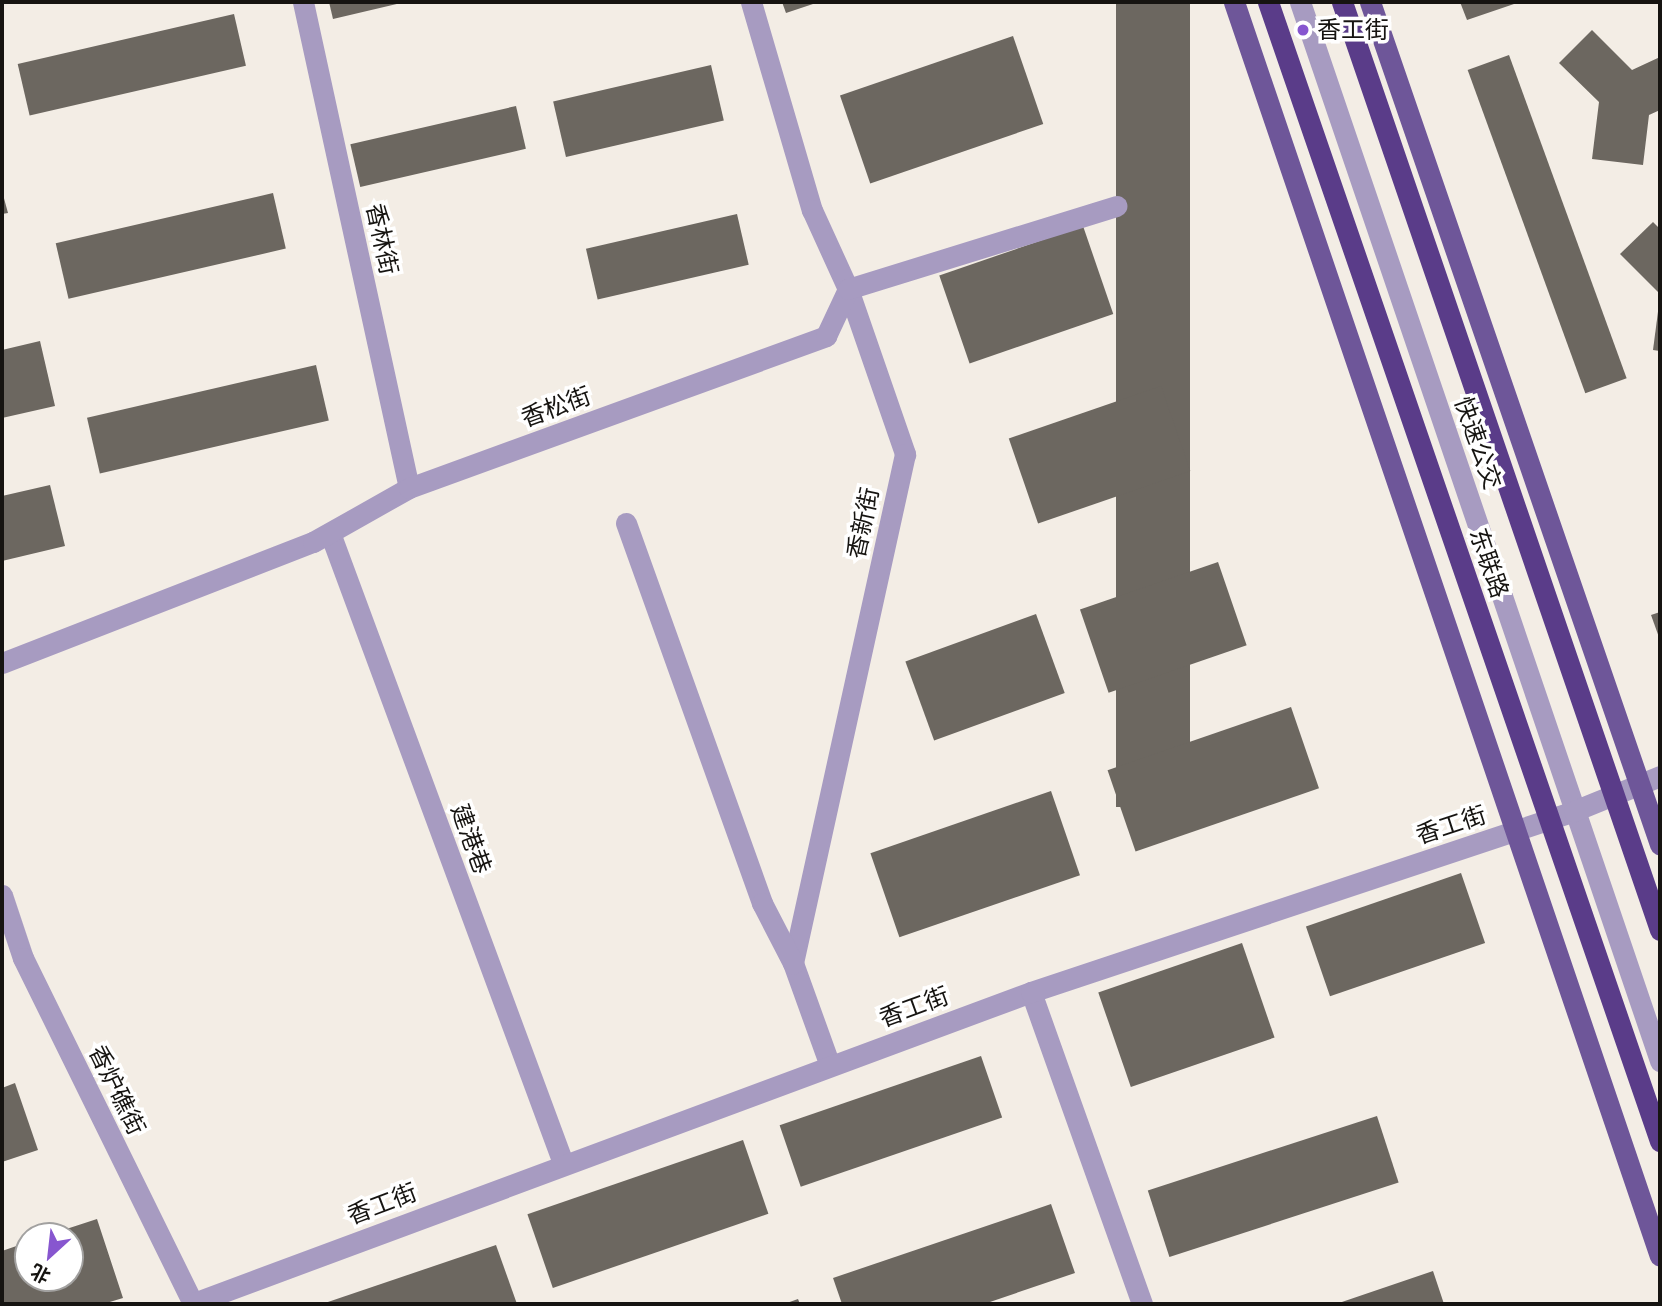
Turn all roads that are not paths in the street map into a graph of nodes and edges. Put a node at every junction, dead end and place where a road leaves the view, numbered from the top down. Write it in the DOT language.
graph roads {
  1 [pos="303,2"];
  2 [pos="751,2"];
  3 [pos="1234,2"];
  4 [pos="1268,2"];
  5 [pos="1300,2"];
  6 [pos="1311,2"];
  7 [pos="1342,2"];
  8 [pos="1370,2"];
  9 [pos="1116,206"];
  10 [pos="848,289"];
  11 [pos="409,488"];
  12 [pos="626,523"];
  13 [pos="330,533"];
  14 [pos="2,663"];
  15 [pos="1660,776"];
  16 [pos="1640,785"];
  17 [pos="1580,808"];
  18 [pos="1516,831"];
  19 [pos="1660,844"];
  20 [pos="2,895"];
  21 [pos="1660,930"];
  22 [pos="793,963"];
  23 [pos="1031,992"];
  24 [pos="1660,1022"];
  25 [pos="1660,1061"];
  26 [pos="830,1066"];
  27 [pos="1660,1141"];
  28 [pos="563,1163"];
  29 [pos="1660,1256"];
  30 [pos="192,1304"];
  31 [pos="1142,1304"];
  1 -- 11 [label="street, 香林街"];
  2 -- 10 [label="street, 香新街"];
  3 -- 18 [label="main road"];
  4 -- 27 [label="highway, 东联路, bridge"];
  5 -- 17 [label="street, 快速公交"];
  6 -- 17 [label="street, 快速公交"];
  7 -- 21 [label="highway, 东联路, bridge"];
  8 -- 16 [label="main road"];
  9 -- 10 [label="street"];
  10 -- 11 [label="street, 香松街"];
  10 -- 22 [label="street, 香新街"];
  11 -- 13 [label="street, 香松街"];
  12 -- 22 [label="street"];
  13 -- 14 [label="street, 香松街"];
  13 -- 28 [label="street, 建港巷"];
  15 -- 16 [label="street, 香工街"];
  16 -- 17 [label="street, 香工街"];
  16 -- 19 [label="main road"];
  17 -- 18 [label="street, 香工街"];
  17 -- 24 [label="street, 快速公交"];
  17 -- 25 [label="street, 快速公交"];
  18 -- 23 [label="street, 香工街"];
  18 -- 29 [label="main road"];
  20 -- 30 [label="street, 香炉礁街"];
  22 -- 26 [label="street"];
  23 -- 26 [label="street, 香工街"];
  23 -- 31 [label="street"];
  26 -- 28 [label="street, 香工街"];
  28 -- 30 [label="street, 香工街"];
}
